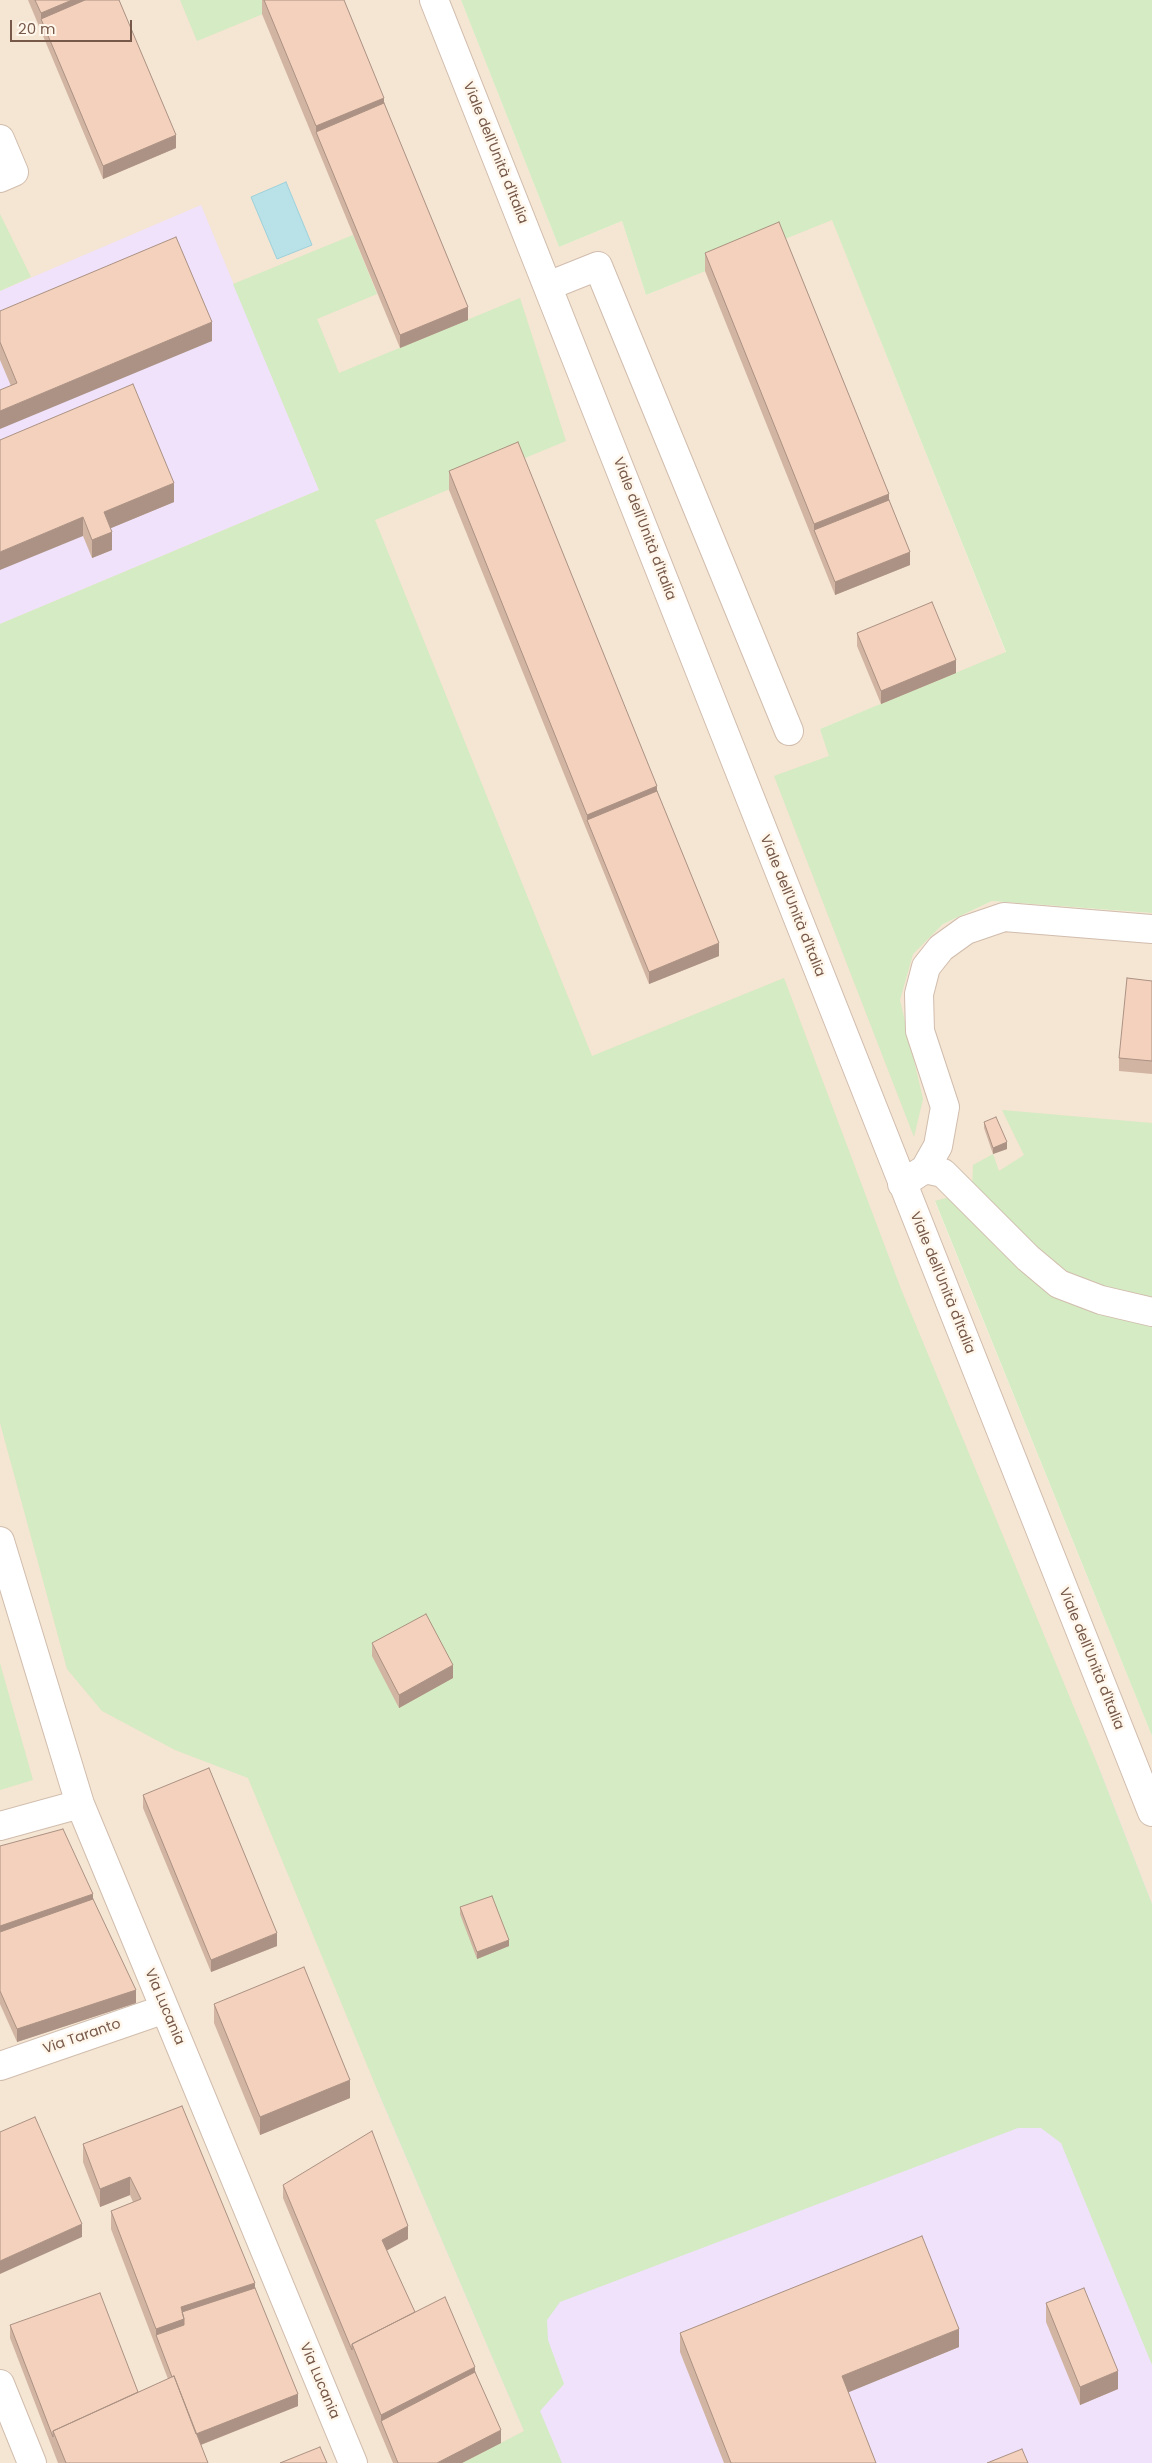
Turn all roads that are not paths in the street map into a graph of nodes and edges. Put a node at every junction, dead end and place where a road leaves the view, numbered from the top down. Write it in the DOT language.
graph roads {
  1 [pos="434,0"];
  2 [pos="0,139"];
  3 [pos="0,178"];
  4 [pos="548,286"];
  5 [pos="789,731"];
  6 [pos="1152,929"];
  7 [pos="925,1169"];
  8 [pos="902,1184"];
  9 [pos="1152,1312"];
  10 [pos="0,1541"];
  11 [pos="80,1804"];
  12 [pos="1152,1812"];
  13 [pos="0,1826"];
  14 [pos="165,2008"];
  15 [pos="0,2066"];
  16 [pos="0,2384"];
  17 [pos="32,2463"];
  18 [pos="353,2463"];
  1 -- 4 [label="street, Viale dell'Unità d'Italia"];
  2 -- 3 [label="street"];
  4 -- 5 [label="street"];
  4 -- 8 [label="street, Viale dell'Unità d'Italia"];
  6 -- 7 [label="street"];
  7 -- 8 [label="street"];
  7 -- 9 [label="street"];
  8 -- 12 [label="street, Viale dell'Unità d'Italia"];
  10 -- 11 [label="street, Via Lucania"];
  11 -- 13 [label="street"];
  11 -- 14 [label="street, Via Lucania"];
  14 -- 15 [label="street, Via Taranto"];
  14 -- 18 [label="street, Via Lucania"];
  16 -- 17 [label="street"];
}
